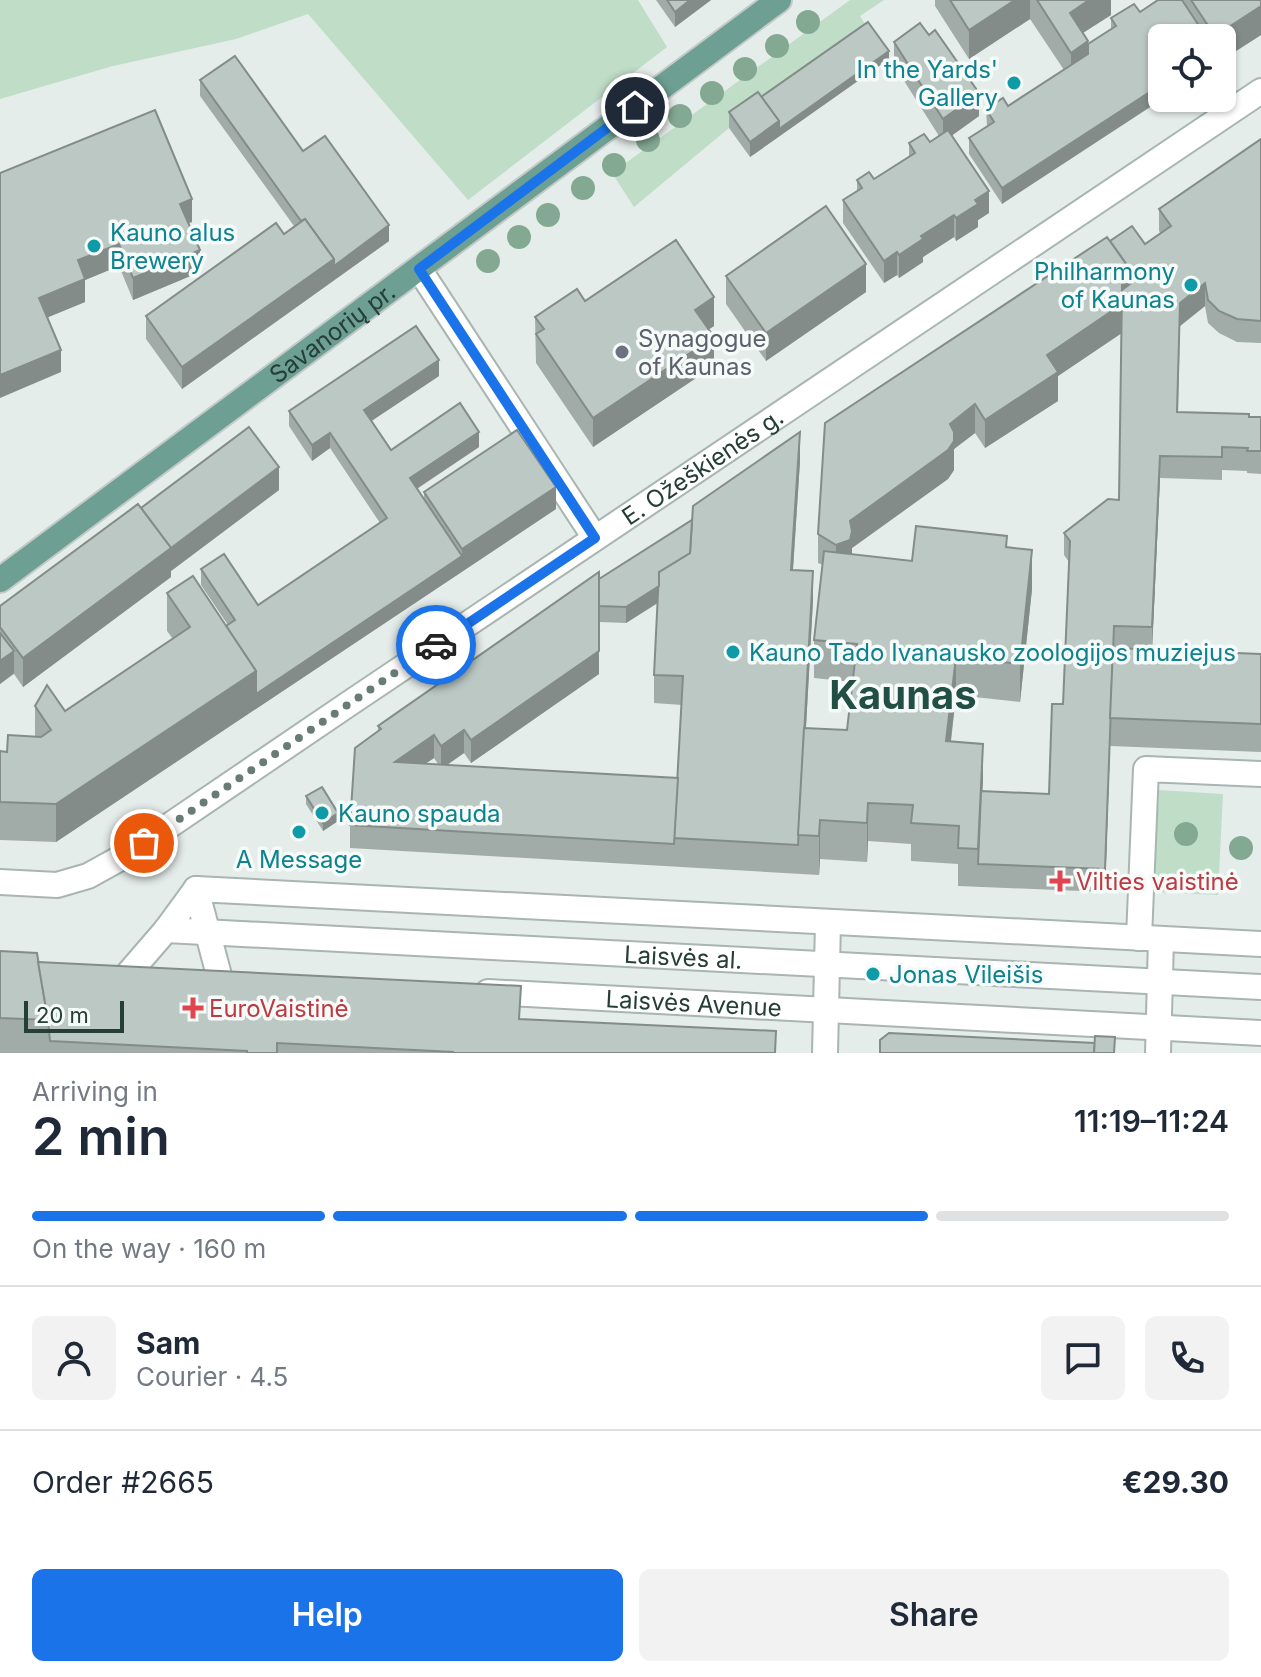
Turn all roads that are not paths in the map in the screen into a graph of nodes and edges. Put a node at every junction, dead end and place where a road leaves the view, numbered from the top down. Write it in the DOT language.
graph roads {
  1 [pos="779,0"];
  2 [pos="1261,91"];
  3 [pos="419,269"];
  4 [pos="595,538"];
  5 [pos="0,580"];
  6 [pos="1261,774"];
  7 [pos="0,882"];
  8 [pos="196,889"];
  9 [pos="828,922"];
  10 [pos="166,930"];
  11 [pos="206,932"];
  12 [pos="1150,939"];
  13 [pos="1261,944"];
  14 [pos="827,964"];
  15 [pos="158,975"];
  16 [pos="189,977"];
  17 [pos="220,979"];
  18 [pos="249,980"];
  19 [pos="1160,982"];
  20 [pos="1261,987"];
  21 [pos="462,991"];
  22 [pos="826,1010"];
  23 [pos="1159,1027"];
  24 [pos="1261,1033"];
  25 [pos="825,1053"];
  26 [pos="1158,1053"];
  1 -- 3 [label="main road, Savanorių pr."];
  2 -- 4 [label="street, E. Ožeškienės g."];
  3 -- 4 [label="street"];
  3 -- 5 [label="main road, Savanorių pr."];
  4 -- 7 [label="street, E. Ožeškienės g."];
  6 -- 12 [label="street"];
  8 -- 9 [label="street"];
  8 -- 10 [label="street"];
  8 -- 11 [label="street"];
  9 -- 12 [label="street"];
  9 -- 14 [label="street"];
  10 -- 11 [label="street, Laisvės al."];
  10 -- 15 [label="street"];
  11 -- 14 [label="street, Laisvės al."];
  11 -- 17 [label="street"];
  12 -- 13 [label="street"];
  12 -- 19 [label="street"];
  14 -- 19 [label="street, Laisvės al."];
  14 -- 22 [label="street"];
  16 -- 17 [label="street"];
  17 -- 18 [label="street"];
  19 -- 20 [label="street, Laisvės al."];
  19 -- 23 [label="street"];
  21 -- 22 [label="street, Laisvės Avenue"];
  22 -- 23 [label="street, Laisvės Avenue"];
  22 -- 25 [label="street"];
  23 -- 24 [label="street, Laisvės Avenue"];
  23 -- 26 [label="street"];
}
